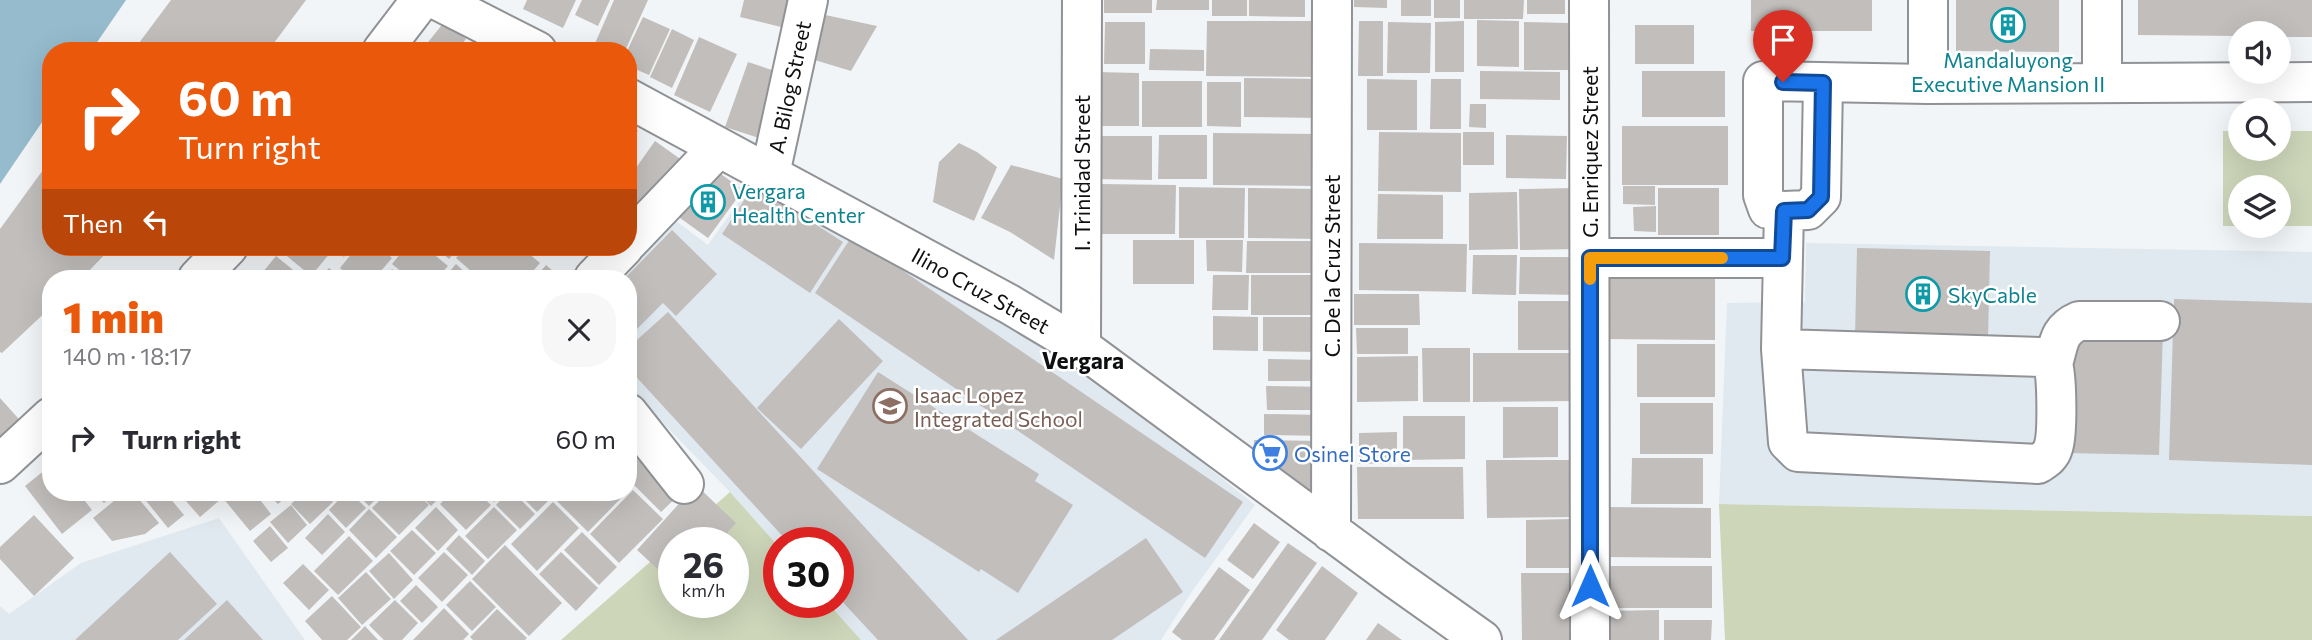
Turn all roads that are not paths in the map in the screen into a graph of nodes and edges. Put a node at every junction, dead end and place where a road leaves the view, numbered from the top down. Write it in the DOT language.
graph roads {
  1 [pos="421,0"];
  2 [pos="437,0"];
  3 [pos="808,0"];
  4 [pos="1082,0"];
  5 [pos="1332,0"];
  6 [pos="1589,0"];
  7 [pos="1928,0"];
  8 [pos="2102,0"];
  9 [pos="389,42"];
  10 [pos="519,42"];
  11 [pos="2312,82"];
  12 [pos="1823,83"];
  13 [pos="2102,83"];
  14 [pos="1928,85"];
  15 [pos="637,103"];
  16 [pos="718,148"];
  17 [pos="770,174"];
  18 [pos="1784,211"];
  19 [pos="637,233"];
  20 [pos="219,256"];
  21 [pos="615,256"];
  22 [pos="1590,258"];
  23 [pos="1782,258"];
  24 [pos="206,270"];
  25 [pos="602,270"];
  26 [pos="2160,321"];
  27 [pos="1081,347"];
  28 [pos="1781,349"];
  29 [pos="2053,364"];
  30 [pos="637,424"];
  31 [pos="42,425"];
  32 [pos="0,464"];
  33 [pos="684,484"];
  34 [pos="1331,532"];
  35 [pos="1482,640"];
  36 [pos="1590,640"];
  1 -- 9 [label="street"];
  2 -- 10 [label="street"];
  3 -- 17 [label="street, A. Bilog Street"];
  4 -- 27 [label="street, I. Trinidad Street"];
  5 -- 34 [label="street, C. De la Cruz Street"];
  6 -- 22 [label="street, G. Enriquez Street"];
  7 -- 14 [label="street"];
  8 -- 13 [label="street"];
  11 -- 13 [label="street"];
  12 -- 14 [label="street"];
  12 -- 18 [label="street"];
  12 -- 18 [label="street"];
  13 -- 14 [label="street"];
  15 -- 16 [label="street, Ilino Cruz Street"];
  16 -- 17 [label="street, Ilino Cruz Street"];
  16 -- 19 [label="street"];
  17 -- 27 [label="street, Ilino Cruz Street"];
  18 -- 23 [label="street"];
  20 -- 24 [label="street"];
  21 -- 25 [label="street"];
  22 -- 23 [label="street"];
  22 -- 36 [label="street, G. Enriquez Street"];
  23 -- 28 [label="street"];
  26 -- 29 [label="street"];
  27 -- 34 [label="street, Ilino Cruz Street"];
  28 -- 29 [label="street"];
  28 -- 29 [label="street"];
  30 -- 33 [label="street"];
  31 -- 32 [label="street"];
  34 -- 35 [label="street, Ilino Cruz Street"];
}
